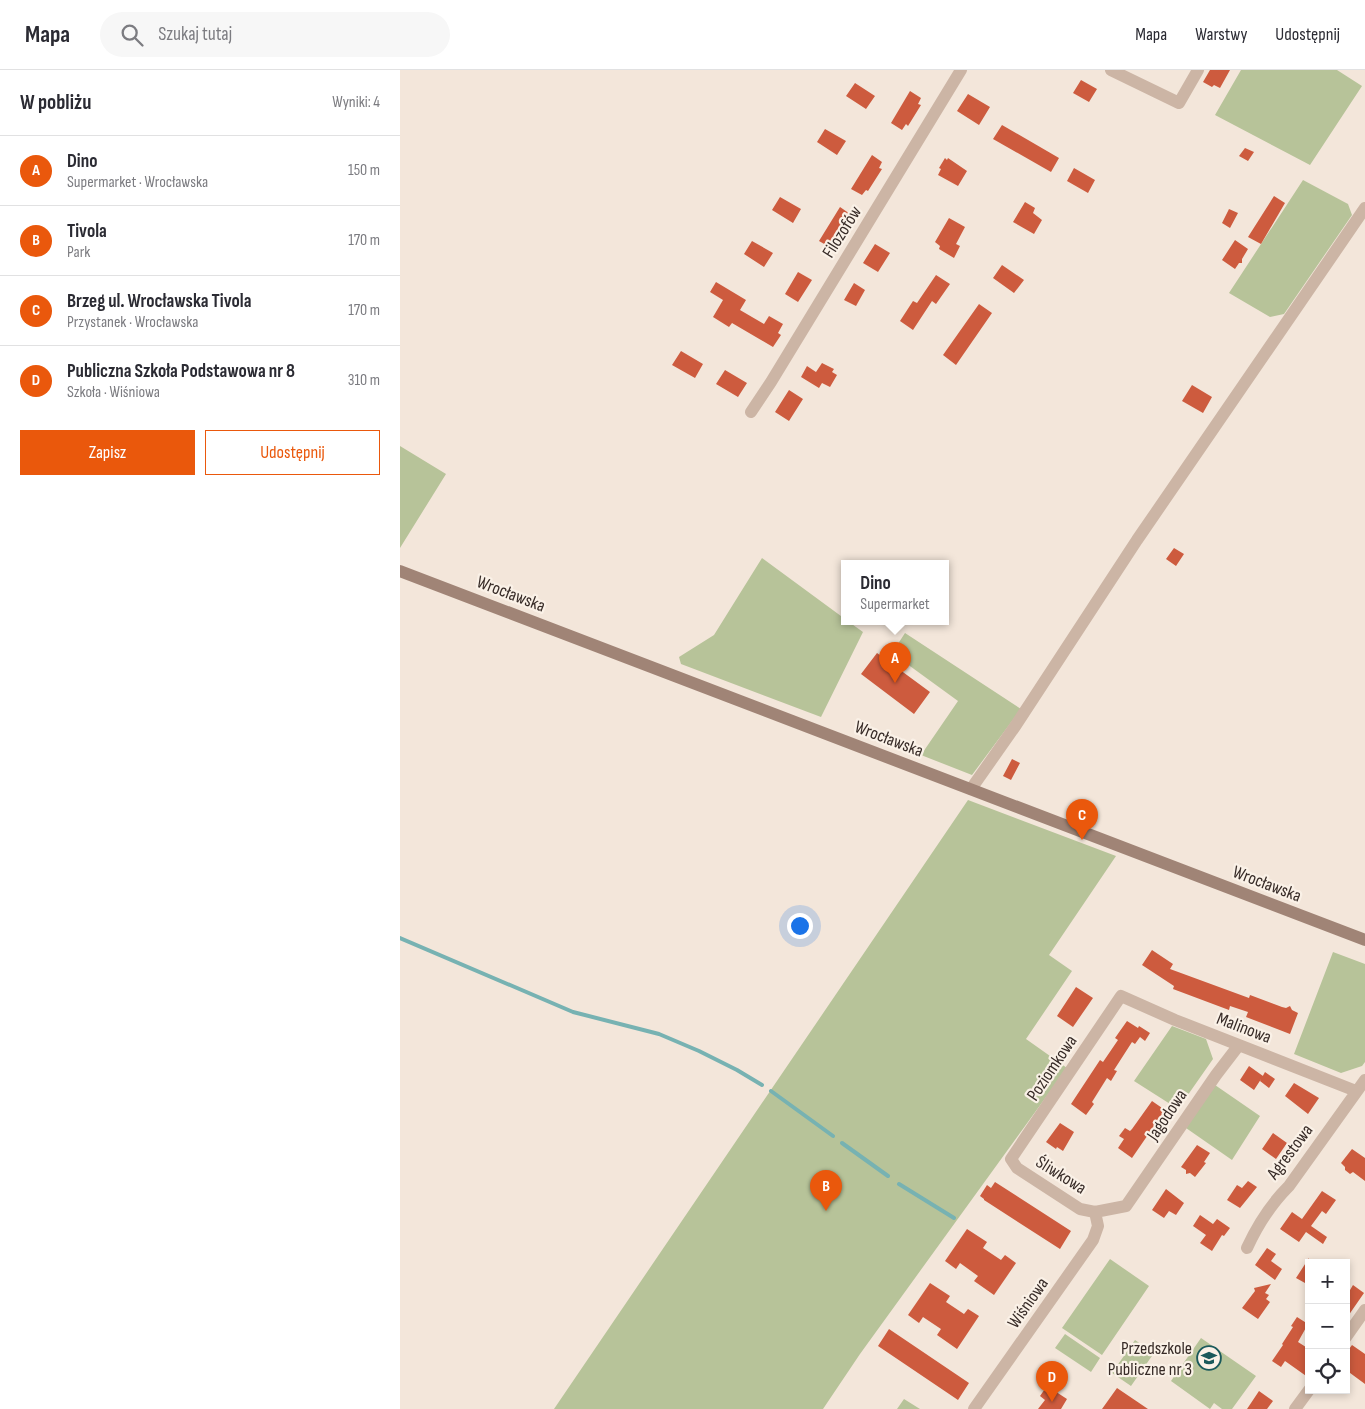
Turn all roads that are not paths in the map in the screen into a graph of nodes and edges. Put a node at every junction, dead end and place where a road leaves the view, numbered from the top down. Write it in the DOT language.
graph roads {
  1 [pos="960,70"];
  2 [pos="1111,70"];
  3 [pos="1198,70"];
  4 [pos="1365,208"];
  5 [pos="751,412"];
  6 [pos="400,571"];
  7 [pos="971,789"];
  8 [pos="1365,940"];
  9 [pos="1121,996"];
  10 [pos="1239,1045"];
  11 [pos="1365,1080"];
  12 [pos="1356,1091"];
  13 [pos="1011,1159"];
  14 [pos="1126,1206"];
  15 [pos="1095,1212"];
  16 [pos="1247,1248"];
  17 [pos="1365,1310"];
  18 [pos="1350,1331"];
  19 [pos="1306,1394"];
  20 [pos="974,1409"];
  21 [pos="1295,1409"];
  1 -- 5 [label="street, Filozofów"];
  2 -- 3 [label="street"];
  4 -- 7 [label="street"];
  6 -- 7 [label="street, Wrocławska"];
  7 -- 8 [label="street, Wrocławska"];
  9 -- 10 [label="street, Malinowa"];
  9 -- 13 [label="street, Poziomkowa"];
  10 -- 12 [label="street, Malinowa"];
  10 -- 14 [label="street, Jagodowa"];
  11 -- 12 [label="street, Agrestowa"];
  12 -- 16 [label="street, Agrestowa"];
  13 -- 15 [label="street, Śliwkowa"];
  14 -- 15 [label="street, Śliwkowa"];
  15 -- 20 [label="street, Wiśniowa"];
  17 -- 18 [label="street"];
  19 -- 21 [label="street"];
}
